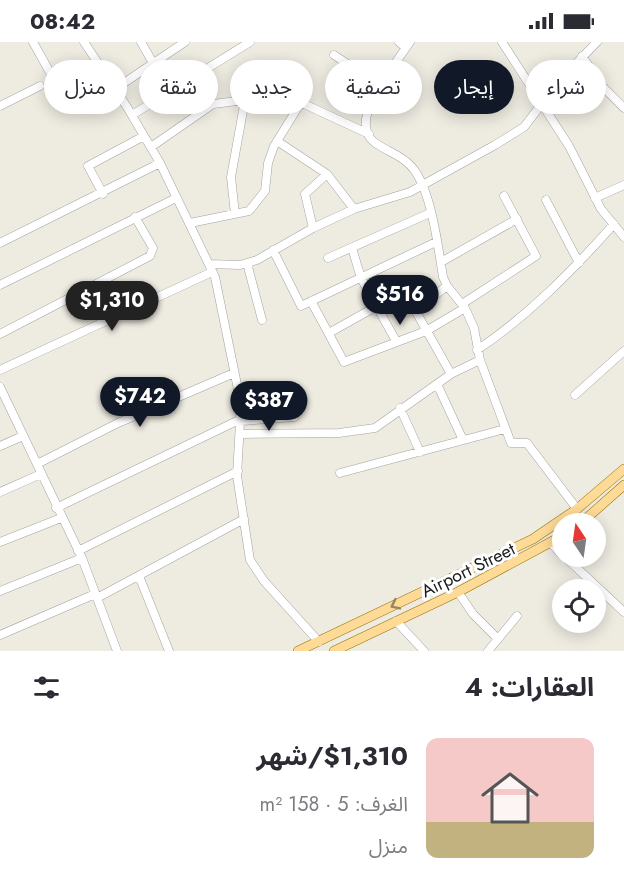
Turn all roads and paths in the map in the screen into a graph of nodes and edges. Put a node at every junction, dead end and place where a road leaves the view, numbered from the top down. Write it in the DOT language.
graph roads {
  1 [pos="33,42"];
  2 [pos="84,42"];
  3 [pos="141,42"];
  4 [pos="185,42"];
  5 [pos="250,42"];
  6 [pos="399,42"];
  7 [pos="502,42"];
  8 [pos="597,42"];
  9 [pos="408,45"];
  10 [pos="334,55"];
  11 [pos="582,56"];
  12 [pos="96,60"];
  13 [pos="151,60"];
  14 [pos="158,60"];
  15 [pos="342,60"];
  16 [pos="398,60"];
  17 [pos="579,60"];
  18 [pos="44,62"];
  19 [pos="526,78"];
  20 [pos="40,86"];
  21 [pos="230,101"];
  22 [pos="0,106"];
  23 [pos="127,107"];
  24 [pos="624,108"];
  25 [pos="313,110"];
  26 [pos="242,114"];
  27 [pos="294,114"];
  28 [pos="367,114"];
  29 [pos="533,114"];
  30 [pos="549,114"];
  31 [pos="132,115"];
  32 [pos="369,134"];
  33 [pos="144,136"];
  34 [pos="277,141"];
  35 [pos="151,147"];
  36 [pos="160,163"];
  37 [pos="327,174"];
  38 [pos="423,185"];
  39 [pos="624,185"];
  40 [pos="103,194"];
  41 [pos="504,196"];
  42 [pos="176,198"];
  43 [pos="595,198"];
  44 [pos="546,200"];
  45 [pos="354,209"];
  46 [pos="430,213"];
  47 [pos="235,214"];
  48 [pos="135,217"];
  49 [pos="517,219"];
  50 [pos="190,223"];
  51 [pos="614,224"];
  52 [pos="313,228"];
  53 [pos="624,237"];
  54 [pos="436,242"];
  55 [pos="0,243"];
  56 [pos="351,248"];
  57 [pos="273,250"];
  58 [pos="328,258"];
  59 [pos="441,262"];
  60 [pos="247,263"];
  61 [pos="579,263"];
  62 [pos="211,268"];
  63 [pos="361,278"];
  64 [pos="0,285"];
  65 [pos="447,286"];
  66 [pos="311,301"];
  67 [pos="377,306"];
  68 [pos="463,306"];
  69 [pos="262,320"];
  70 [pos="426,331"];
  71 [pos="329,333"];
  72 [pos="0,334"];
  73 [pos="396,341"];
  74 [pos="477,350"];
  75 [pos="624,351"];
  76 [pos="480,360"];
  77 [pos="0,370"];
  78 [pos="234,373"];
  79 [pos="451,374"];
  80 [pos="437,384"];
  81 [pos="1,392"];
  82 [pos="575,395"];
  83 [pos="400,408"];
  84 [pos="294,417"];
  85 [pos="241,420"];
  86 [pos="505,429"];
  87 [pos="241,434"];
  88 [pos="23,436"];
  89 [pos="463,440"];
  90 [pos="0,446"];
  91 [pos="420,452"];
  92 [pos="37,465"];
  93 [pos="624,469"];
  94 [pos="238,471"];
  95 [pos="340,473"];
  96 [pos="41,474"];
  97 [pos="624,485"];
  98 [pos="0,492"];
  99 [pos="56,508"];
  100 [pos="577,509"];
  101 [pos="592,513"];
  102 [pos="61,518"];
  103 [pos="244,519"];
  104 [pos="0,542"];
  105 [pos="551,543"];
  106 [pos="518,546"];
  107 [pos="80,555"];
  108 [pos="498,555"];
  109 [pos="525,558"];
  110 [pos="575,567"];
  111 [pos="505,568"];
  112 [pos="139,576"];
  113 [pos="0,591"];
  114 [pos="458,592"];
  115 [pos="96,596"];
  116 [pos="624,612"];
  117 [pos="517,616"];
  118 [pos="396,621"];
  119 [pos="0,635"];
  120 [pos="497,638"];
  121 [pos="319,642"];
  122 [pos="117,651"];
  123 [pos="169,651"];
  124 [pos="298,651"];
  125 [pos="335,651"];
  126 [pos="424,651"];
  127 [pos="488,651"];
  1 -- 18 [label="street"];
  2 -- 12 [label="street"];
  3 -- 13 [label="street"];
  4 -- 14 [label="street"];
  5 -- 31 [label="street"];
  6 -- 9 [label="street"];
  7 -- 19 [label="street"];
  8 -- 11 [label="street"];
  9 -- 16 [label="street"];
  10 -- 15 [label="street"];
  11 -- 17 [label="street"];
  11 -- 24 [label="street"];
  20 -- 22 [label="street"];
  21 -- 35 [label="street"];
  23 -- 31 [label="street"];
  25 -- 32 [label="street"];
  26 -- 47 [label="street"];
  27 -- 34 [label="street"];
  28 -- 32 [label="street"];
  29 -- 38 [label="street"];
  30 -- 43 [label="street"];
  31 -- 33 [label="street"];
  32 -- 38 [label="street"];
  33 -- 35 [label="street"];
  33 -- 40 [label="street"];
  34 -- 37 [label="street"];
  34 -- 47 [label="street"];
  35 -- 36 [label="street"];
  36 -- 40 [label="street"];
  36 -- 42 [label="street"];
  37 -- 45 [label="street"];
  37 -- 52 [label="street"];
  38 -- 45 [label="street"];
  38 -- 46 [label="street"];
  39 -- 43 [label="street"];
  40 -- 55 [label="street"];
  41 -- 49 [label="street"];
  42 -- 48 [label="street"];
  42 -- 50 [label="street"];
  43 -- 51 [label="street"];
  44 -- 61 [label="street"];
  45 -- 52 [label="street"];
  46 -- 54 [label="street"];
  46 -- 56 [label="street"];
  47 -- 50 [label="street"];
  48 -- 64 [label="street"];
  48 -- 72 [label="street"];
  49 -- 59 [label="street"];
  49 -- 68 [label="street"];
  50 -- 62 [label="street"];
  51 -- 53 [label="street"];
  51 -- 61 [label="street"];
  52 -- 57 [label="street"];
  54 -- 59 [label="street"];
  54 -- 63 [label="street"];
  56 -- 58 [label="street"];
  56 -- 63 [label="street"];
  57 -- 60 [label="street"];
  57 -- 66 [label="street"];
  59 -- 65 [label="street"];
  60 -- 62 [label="street"];
  60 -- 69 [label="street"];
  61 -- 74 [label="street"];
  62 -- 77 [label="street"];
  62 -- 78 [label="street"];
  63 -- 66 [label="street"];
  63 -- 67 [label="street"];
  65 -- 68 [label="street"];
  65 -- 70 [label="street"];
  66 -- 71 [label="street"];
  67 -- 71 [label="street"];
  67 -- 73 [label="street"];
  68 -- 70 [label="street"];
  68 -- 74 [label="street"];
  70 -- 73 [label="street"];
  70 -- 79 [label="street"];
  71 -- 73 [label="street"];
  74 -- 76 [label="street"];
  75 -- 82 [label="street"];
  76 -- 79 [label="street"];
  76 -- 86 [label="street"];
  78 -- 85 [label="street"];
  78 -- 92 [label="street"];
  79 -- 80 [label="street"];
  80 -- 83 [label="street"];
  80 -- 89 [label="street"];
  81 -- 88 [label="street"];
  83 -- 87 [label="street"];
  83 -- 91 [label="street"];
  84 -- 85 [label="street"];
  85 -- 87 [label="street"];
  85 -- 99 [label="street"];
  86 -- 89 [label="street"];
  86 -- 100 [label="street"];
  87 -- 94 [label="street"];
  88 -- 90 [label="street"];
  88 -- 92 [label="street"];
  89 -- 91 [label="street"];
  91 -- 95 [label="street"];
  92 -- 96 [label="street"];
  93 -- 100 [label="main road, Airport Street"];
  94 -- 103 [label="street"];
  94 -- 107 [label="street"];
  96 -- 98 [label="street"];
  96 -- 99 [label="street"];
  97 -- 101 [label="main road"];
  99 -- 102 [label="street"];
  100 -- 106 [label="main road, Airport Street"];
  102 -- 104 [label="street"];
  102 -- 107 [label="street"];
  103 -- 112 [label="street"];
  103 -- 121 [label="street"];
  105 -- 109 [label="main road, Airport Street"];
  106 -- 108 [label="main road, Airport Street"];
  106 -- 109 [label="main road"];
  107 -- 113 [label="street"];
  107 -- 115 [label="street"];
  108 -- 111 [label="main road"];
  108 -- 121 [label="main road, Airport Street, one-way"];
  109 -- 111 [label="main road, Airport Street"];
  110 -- 116 [label="street"];
  111 -- 114 [label="main road, Airport Street"];
  112 -- 115 [label="street"];
  112 -- 123 [label="street"];
  114 -- 118 [label="main road, Airport Street"];
  114 -- 120 [label="street"];
  115 -- 119 [label="street"];
  115 -- 122 [label="street"];
  117 -- 120 [label="street"];
  118 -- 125 [label="main road, Airport Street"];
  118 -- 126 [label="street"];
  120 -- 127 [label="street"];
  121 -- 124 [label="main road, Airport Street"];
}
